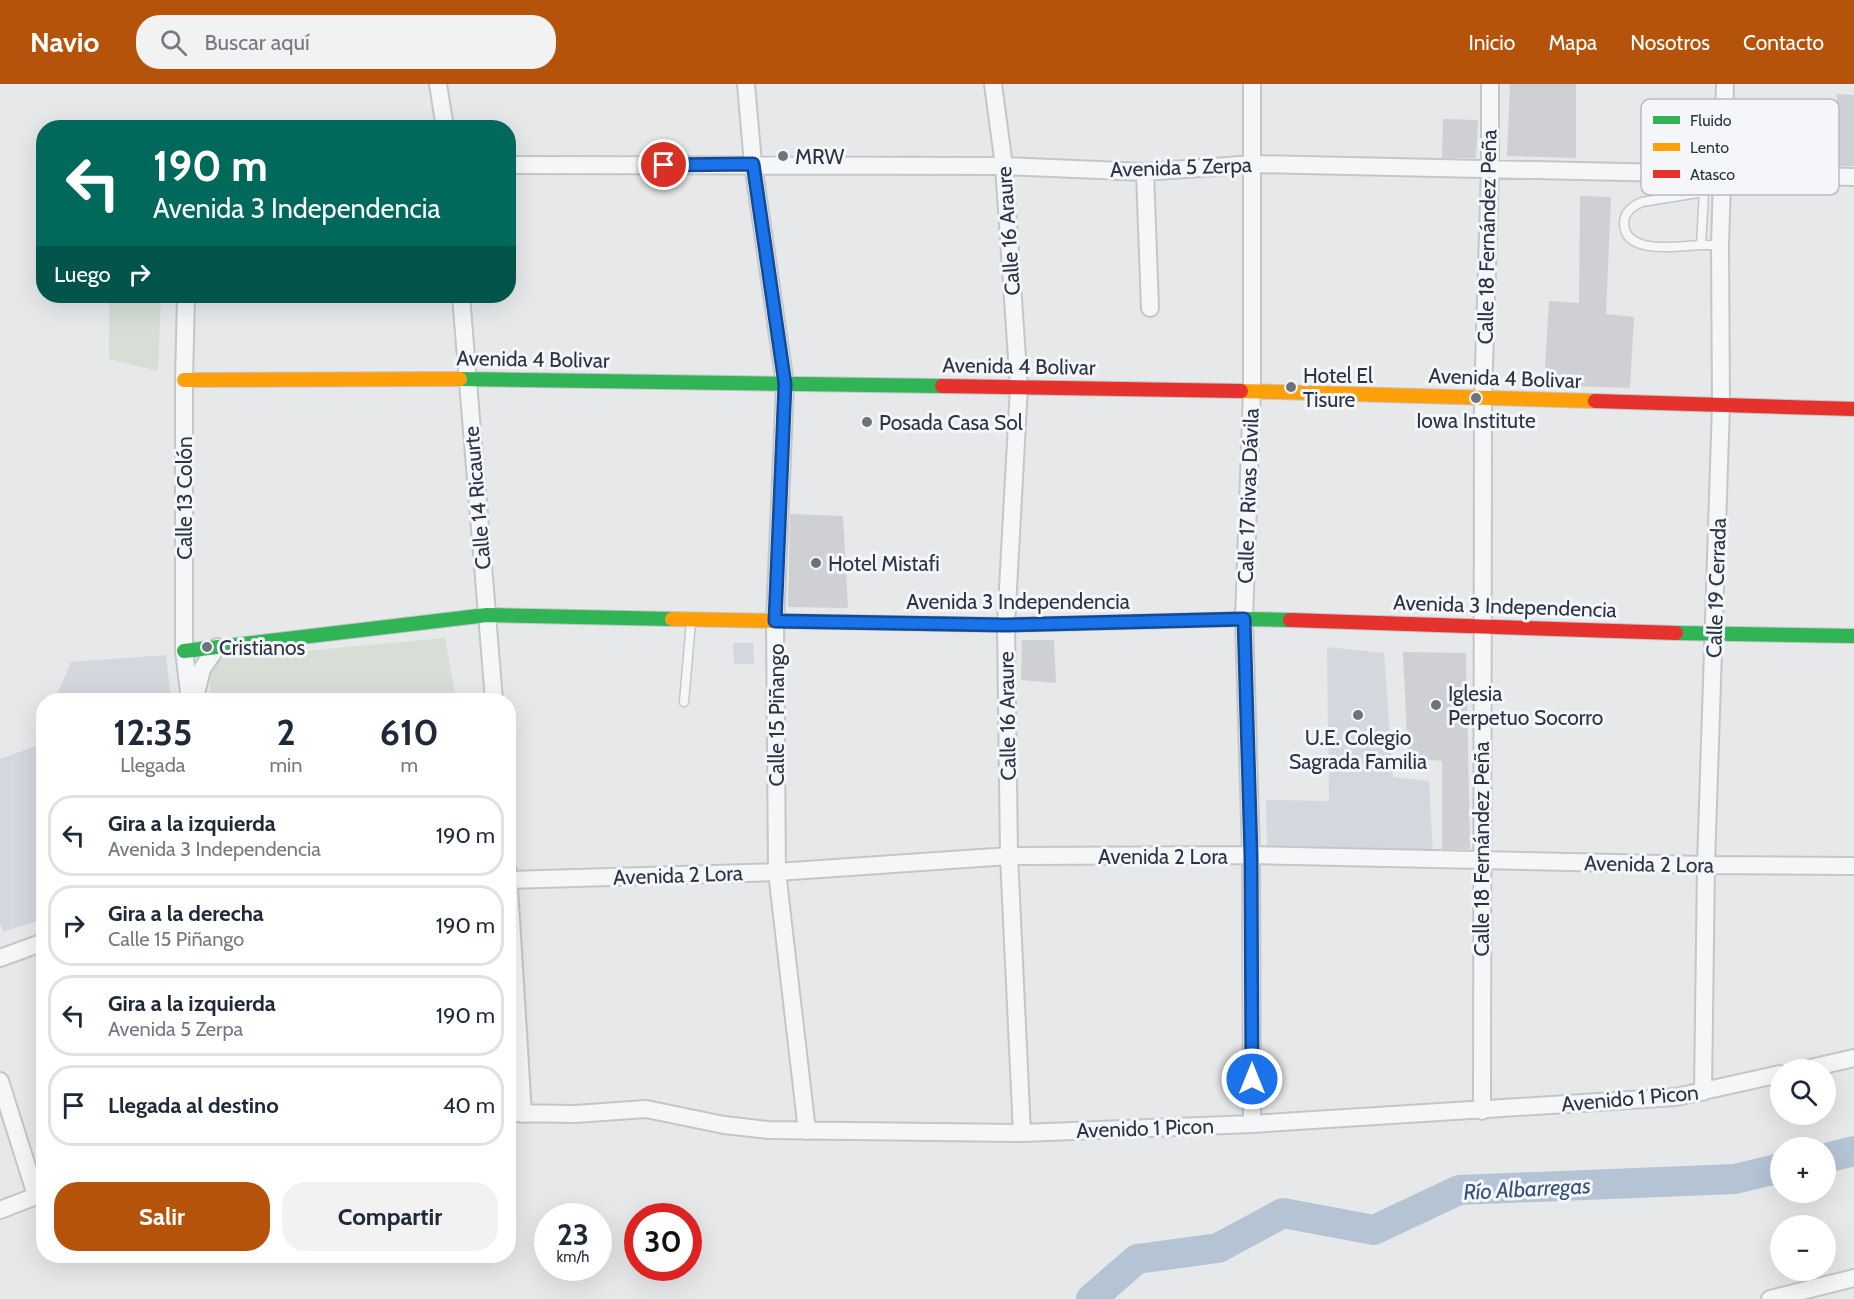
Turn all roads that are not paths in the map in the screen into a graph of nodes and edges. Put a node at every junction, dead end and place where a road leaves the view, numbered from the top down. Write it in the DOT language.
graph roads {
  1 [pos="438,84"];
  2 [pos="746,84"];
  3 [pos="993,84"];
  4 [pos="1252,84"];
  5 [pos="1490,84"];
  6 [pos="1725,84"];
  7 [pos="1725,99"];
  8 [pos="444,120"];
  9 [pos="753,164"];
  10 [pos="1254,164"];
  11 [pos="516,165"];
  12 [pos="1004,166"];
  13 [pos="1490,168"];
  14 [pos="1145,172"];
  15 [pos="1641,175"];
  16 [pos="1839,177"];
  17 [pos="1854,177"];
  18 [pos="1685,195"];
  19 [pos="1704,195"];
  20 [pos="1721,195"];
  21 [pos="1701,245"];
  22 [pos="1720,245"];
  23 [pos="186,303"];
  24 [pos="462,303"];
  25 [pos="1150,308"];
  26 [pos="467,379"];
  27 [pos="184,380"];
  28 [pos="785,384"];
  29 [pos="1019,387"];
  30 [pos="1252,391"];
  31 [pos="1483,399"];
  32 [pos="1721,404"];
  33 [pos="1854,409"];
  34 [pos="487,615"];
  35 [pos="691,619"];
  36 [pos="1244,619"];
  37 [pos="775,621"];
  38 [pos="1006,625"];
  39 [pos="1481,625"];
  40 [pos="1715,634"];
  41 [pos="1854,636"];
  42 [pos="217,647"];
  43 [pos="184,651"];
  44 [pos="191,693"];
  45 [pos="194,693"];
  46 [pos="493,693"];
  47 [pos="684,702"];
  48 [pos="1251,855"];
  49 [pos="1008,856"];
  50 [pos="1481,860"];
  51 [pos="1706,865"];
  52 [pos="1854,866"];
  53 [pos="777,872"];
  54 [pos="516,880"];
  55 [pos="36,945"];
  56 [pos="0,958"];
  57 [pos="1854,1058"];
  58 [pos="1836,1062"];
  59 [pos="1770,1076"];
  60 [pos="0,1081"];
  61 [pos="1703,1092"];
  62 [pos="1482,1111"];
  63 [pos="516,1113"];
  64 [pos="1252,1124"];
  65 [pos="807,1131"];
  66 [pos="1022,1133"];
  67 [pos="36,1183"];
  68 [pos="36,1196"];
  69 [pos="0,1210"];
  70 [pos="1854,1278"];
  71 [pos="1770,1299"];
  1 -- 8 [label="street"];
  2 -- 9 [label="street, Calle 15 Piñango"];
  3 -- 12 [label="street, Calle 16 Araure"];
  4 -- 10 [label="street, Calle 17 Rivas Dávila"];
  5 -- 13 [label="street, Calle 18 Fernández Peña"];
  6 -- 7 [label="street, Calle 19 Cerrada"];
  9 -- 11 [label="street, Avenida 5 Zerpa"];
  9 -- 12 [label="street, Avenida 5 Zerpa"];
  9 -- 28 [label="street, Calle 15 Piñango"];
  10 -- 13 [label="street, Avenida 5 Zerpa"];
  10 -- 14 [label="street, Avenida 5 Zerpa"];
  10 -- 30 [label="street, Calle 17 Rivas Dávila"];
  12 -- 14 [label="street, Avenida 5 Zerpa"];
  12 -- 29 [label="street, Calle 16 Araure"];
  13 -- 15 [label="street, Avenida 5 Zerpa"];
  13 -- 31 [label="street, Calle 18 Fernández Peña"];
  14 -- 25 [label="street"];
  16 -- 17 [label="street, Avenida 5 Zerpa"];
  18 -- 21 [label="lane"];
  19 -- 21 [label="lane"];
  20 -- 22 [label="street, Calle 19 Cerrada"];
  21 -- 22 [label="lane"];
  22 -- 32 [label="street, Calle 19 Cerrada"];
  23 -- 27 [label="street, Calle 13 Colón"];
  24 -- 26 [label="street, Calle 14 Ricaurte"];
  26 -- 27 [label="street, Avenida 4 Bolivar"];
  26 -- 28 [label="street, Avenida 4 Bolivar"];
  26 -- 34 [label="street, Calle 14 Ricaurte"];
  27 -- 43 [label="street, Calle 13 Colón"];
  28 -- 29 [label="street, Avenida 4 Bolivar"];
  28 -- 37 [label="street, Calle 15 Piñango"];
  29 -- 30 [label="street, Avenida 4 Bolivar"];
  29 -- 38 [label="street, Calle 16 Araure"];
  30 -- 31 [label="street, Avenida 4 Bolivar"];
  30 -- 36 [label="street, Calle 17 Rivas Dávila"];
  31 -- 32 [label="street, Avenida 4 Bolivar"];
  31 -- 39 [label="street, Calle 18 Fernández Peña"];
  32 -- 33 [label="street, Avenida 4 Bolivar"];
  32 -- 40 [label="street, Calle 19 Cerrada"];
  34 -- 35 [label="street, Avenida 3 Independencia"];
  34 -- 42 [label="street, Avenida 3 Independencia"];
  34 -- 46 [label="street, Calle 14 Ricaurte"];
  35 -- 37 [label="street, Avenida 3 Independencia"];
  35 -- 47 [label="lane"];
  36 -- 38 [label="street, Avenida 3 Independencia"];
  36 -- 39 [label="street, Avenida 3 Independencia"];
  36 -- 48 [label="street, Calle 17 Rivas Dávila"];
  37 -- 38 [label="street, Avenida 3 Independencia"];
  37 -- 53 [label="street, Calle 15 Piñango"];
  38 -- 49 [label="street, Calle 16 Araure"];
  39 -- 40 [label="street, Avenida 3 Independencia"];
  39 -- 50 [label="street, Calle 18 Fernández Peña"];
  40 -- 41 [label="street, Avenida 3 Independencia"];
  40 -- 51 [label="street, Calle 19 Cerrada"];
  42 -- 43 [label="street, Avenida 3 Independencia"];
  42 -- 45 [label="street"];
  43 -- 44 [label="street, Calle 13 Colón"];
  48 -- 49 [label="street, Avenida 2 Lora"];
  48 -- 50 [label="street, Avenida 2 Lora"];
  48 -- 64 [label="street, Calle 17 Rivas Dávila"];
  49 -- 53 [label="street, Avenida 2 Lora"];
  49 -- 66 [label="street, Calle 16 Araure"];
  50 -- 51 [label="street, Avenida 2 Lora"];
  50 -- 62 [label="street, Calle 18 Fernández Peña"];
  51 -- 52 [label="street, Avenida 2 Lora"];
  51 -- 61 [label="street, Calle 19 Cerrada"];
  53 -- 54 [label="street, Avenida 2 Lora"];
  53 -- 65 [label="street, Calle 15 Piñango"];
  55 -- 56 [label="street"];
  57 -- 58 [label="street"];
  59 -- 61 [label="street, Avenido 1 Picon"];
  60 -- 67 [label="street"];
  61 -- 62 [label="street, Avenido 1 Picon"];
  62 -- 64 [label="street, Avenido 1 Picon"];
  63 -- 65 [label="street, Avenido 1 Picon"];
  64 -- 66 [label="street, Avenido 1 Picon"];
  65 -- 66 [label="street, Avenido 1 Picon"];
  68 -- 69 [label="street"];
  70 -- 71 [label="street"];
}
